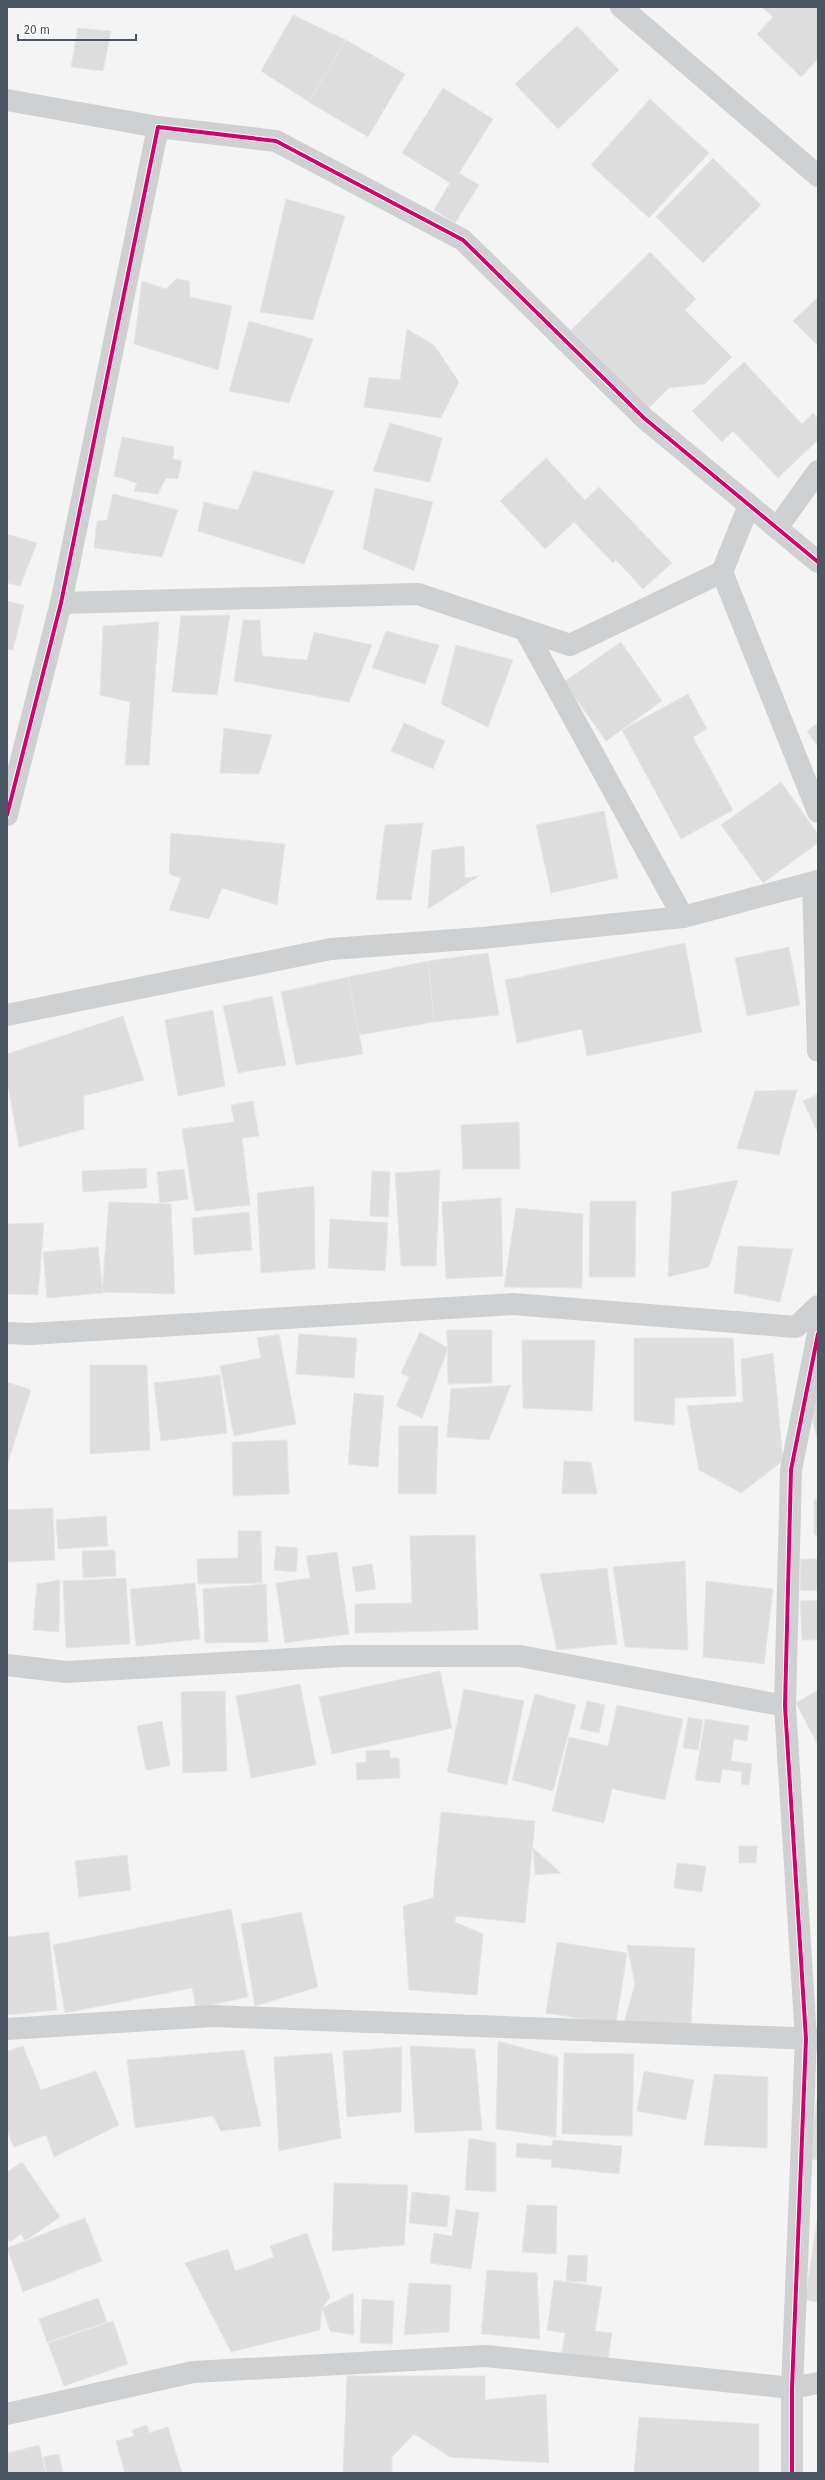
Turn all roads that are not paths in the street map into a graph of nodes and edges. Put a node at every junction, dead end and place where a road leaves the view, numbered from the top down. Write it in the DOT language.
graph roads {
  1 [pos="621,7"];
  2 [pos="7,100"];
  3 [pos="158,127"];
  4 [pos="818,176"];
  5 [pos="818,471"];
  6 [pos="749,505"];
  7 [pos="777,528"];
  8 [pos="818,562"];
  9 [pos="722,572"];
  10 [pos="61,603"];
  11 [pos="525,630"];
  12 [pos="818,812"];
  13 [pos="7,815"];
  14 [pos="816,882"];
  15 [pos="683,917"];
  16 [pos="7,1015"];
  17 [pos="818,1051"];
  18 [pos="818,1306"];
  19 [pos="7,1333"];
  20 [pos="818,1334"];
  21 [pos="7,1665"];
  22 [pos="785,1706"];
  23 [pos="7,2029"];
  24 [pos="812,2039"];
  25 [pos="818,2383"];
  26 [pos="792,2388"];
  27 [pos="7,2414"];
  28 [pos="792,2473"];
  1 -- 4 [label="street"];
  2 -- 3 [label="street"];
  3 -- 6 [label="street"];
  3 -- 10 [label="street"];
  5 -- 7 [label="street"];
  6 -- 7 [label="street"];
  6 -- 9 [label="street"];
  7 -- 8 [label="street"];
  9 -- 11 [label="street"];
  9 -- 12 [label="street"];
  10 -- 11 [label="street"];
  10 -- 13 [label="street"];
  11 -- 15 [label="street"];
  14 -- 15 [label="street"];
  14 -- 17 [label="street"];
  15 -- 16 [label="street"];
  18 -- 19 [label="street"];
  20 -- 22 [label="street"];
  21 -- 22 [label="street"];
  22 -- 24 [label="street"];
  23 -- 24 [label="street"];
  24 -- 26 [label="street"];
  25 -- 26 [label="street"];
  26 -- 27 [label="street"];
  26 -- 28 [label="street"];
}
